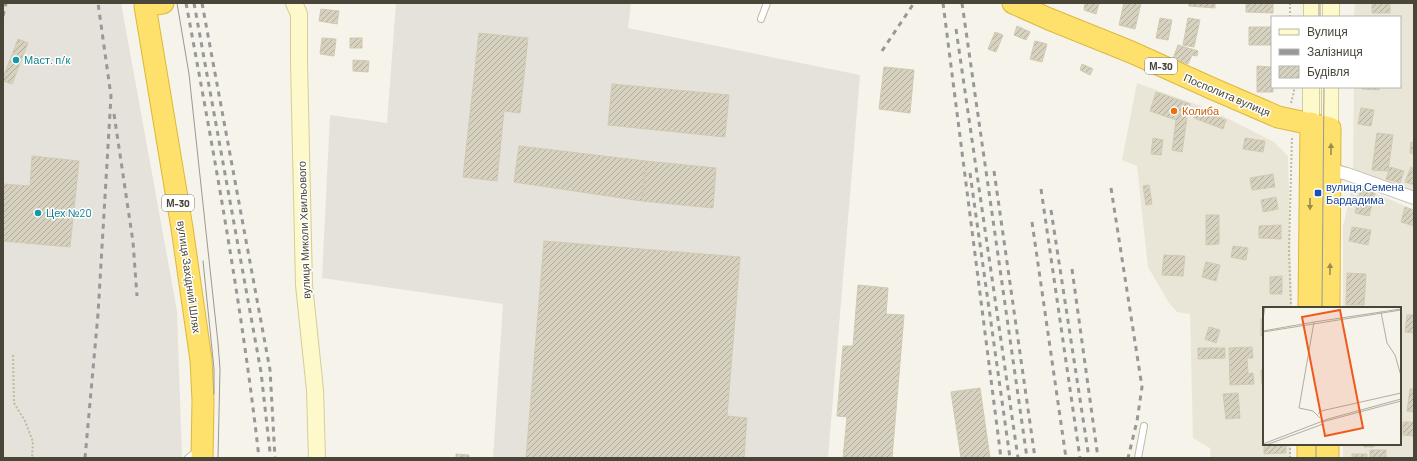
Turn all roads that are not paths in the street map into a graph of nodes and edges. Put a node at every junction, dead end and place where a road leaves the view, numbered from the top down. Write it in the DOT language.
graph roads {
  1 [pos="294,3"];
  2 [pos="767,3"];
  3 [pos="1014,3"];
  4 [pos="1312,3"];
  5 [pos="1331,3"];
  6 [pos="151,4"];
  7 [pos="1312,16"];
  8 [pos="1331,16"];
  9 [pos="761,19"];
  10 [pos="1311,88"];
  11 [pos="1330,88"];
  12 [pos="1321,126"];
  13 [pos="1310,167"];
  14 [pos="1331,169"];
  15 [pos="1414,198"];
  16 [pos="1309,307"];
  17 [pos="1329,307"];
  18 [pos="1144,426"];
  19 [pos="1308,445"];
  20 [pos="1328,445"];
  21 [pos="197,454"];
  22 [pos="317,458"];
  23 [pos="1138,458"];
  24 [pos="1308,458"];
  25 [pos="1328,458"];
  1 -- 22 [label="street, вулиця Миколи Хвильового"];
  2 -- 9 [label="lane"];
  3 -- 12 [label="highway, Посполита вулиця / М-30"];
  4 -- 7 [label="street"];
  5 -- 8 [label="street"];
  6 -- 21 [label="highway, вулиця Західний Шлях / М-30"];
  10 -- 12 [label="street"];
  11 -- 12 [label="street"];
  12 -- 13 [label="highway"];
  14 -- 12 [label="highway, one-way"];
  13 -- 14 [label="street"];
  13 -- 16 [label="highway, one-way"];
  14 -- 15 [label="street"];
  17 -- 14 [label="highway, one-way"];
  18 -- 23 [label="lane"];
  19 -- 24 [label="highway"];
  20 -- 25 [label="highway"];
}
